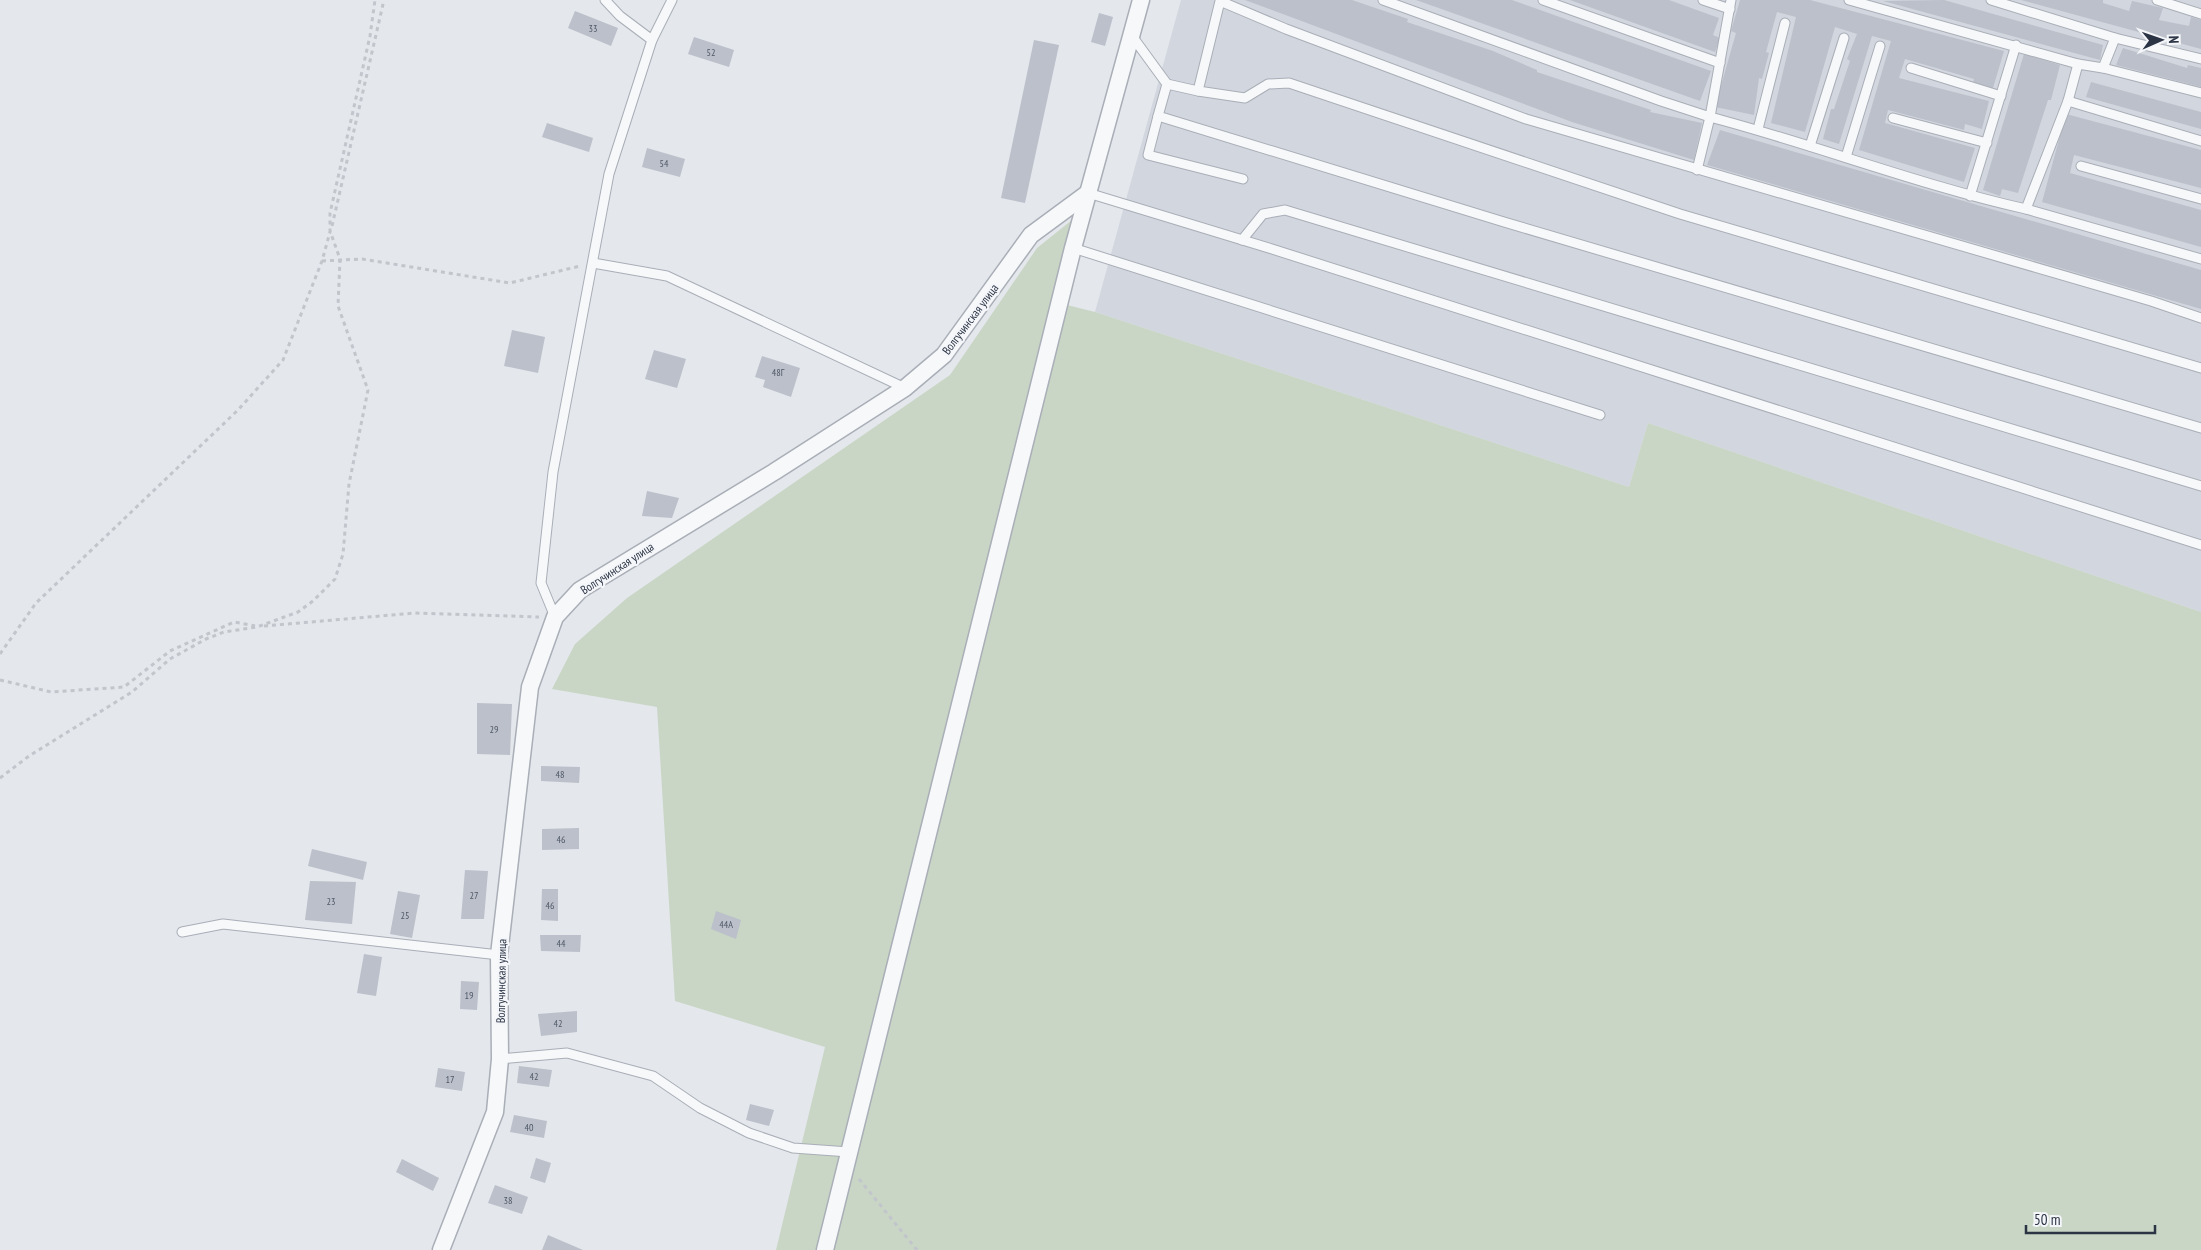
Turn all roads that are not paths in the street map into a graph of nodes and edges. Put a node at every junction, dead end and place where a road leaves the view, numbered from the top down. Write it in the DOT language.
graph roads {
  1 [pos="606,0"];
  2 [pos="672,0"];
  3 [pos="1141,0"];
  4 [pos="1383,0"];
  5 [pos="1542,0"];
  6 [pos="1703,0"];
  7 [pos="1849,0"];
  8 [pos="1991,0"];
  9 [pos="2157,0"];
  10 [pos="1220,1"];
  11 [pos="1730,5"];
  12 [pos="2201,14"];
  13 [pos="1785,22"];
  14 [pos="1132,36"];
  15 [pos="1844,38"];
  16 [pos="2115,38"];
  17 [pos="652,40"];
  18 [pos="2016,45"];
  19 [pos="1880,46"];
  20 [pos="2201,59"];
  21 [pos="1720,64"];
  22 [pos="2078,64"];
  23 [pos="1910,68"];
  24 [pos="2103,68"];
  25 [pos="1167,84"];
  26 [pos="1198,90"];
  27 [pos="2201,93"];
  28 [pos="2001,96"];
  29 [pos="2068,101"];
  30 [pos="1158,116"];
  31 [pos="1710,117"];
  32 [pos="1893,118"];
  33 [pos="1758,129"];
  34 [pos="2201,141"];
  35 [pos="1987,142"];
  36 [pos="1810,146"];
  37 [pos="1846,157"];
  38 [pos="2081,166"];
  39 [pos="1697,170"];
  40 [pos="1243,179"];
  41 [pos="1088,193"];
  42 [pos="1970,196"];
  43 [pos="2201,199"];
  44 [pos="2026,208"];
  45 [pos="1242,240"];
  46 [pos="1073,248"];
  47 [pos="2201,259"];
  48 [pos="593,262"];
  49 [pos="2201,318"];
  50 [pos="2201,368"];
  51 [pos="905,388"];
  52 [pos="1600,415"];
  53 [pos="2201,428"];
  54 [pos="2201,486"];
  55 [pos="2201,545"];
  56 [pos="555,617"];
  57 [pos="182,932"];
  58 [pos="498,955"];
  59 [pos="500,1059"];
  60 [pos="848,1158"];
  61 [pos="441,1250"];
  62 [pos="825,1250"];
  1 -- 17 [label="lane"];
  2 -- 17 [label="lane"];
  3 -- 14 [label="street"];
  4 -- 31 [label="lane"];
  5 -- 21 [label="lane"];
  6 -- 11 [label="lane"];
  7 -- 18 [label="lane"];
  8 -- 16 [label="lane"];
  9 -- 12 [label="lane"];
  10 -- 26 [label="lane"];
  10 -- 39 [label="lane"];
  11 -- 21 [label="lane"];
  13 -- 33 [label="lane"];
  14 -- 25 [label="lane"];
  14 -- 41 [label="street"];
  15 -- 36 [label="lane"];
  16 -- 20 [label="lane"];
  16 -- 24 [label="lane"];
  17 -- 48 [label="lane"];
  18 -- 22 [label="lane"];
  18 -- 28 [label="lane"];
  19 -- 37 [label="lane"];
  21 -- 31 [label="lane"];
  22 -- 24 [label="lane"];
  22 -- 29 [label="lane"];
  23 -- 28 [label="lane"];
  24 -- 27 [label="lane"];
  25 -- 26 [label="lane"];
  25 -- 30 [label="lane"];
  26 -- 50 [label="lane"];
  28 -- 35 [label="lane"];
  29 -- 34 [label="lane"];
  29 -- 44 [label="lane"];
  30 -- 40 [label="lane"];
  30 -- 53 [label="lane"];
  31 -- 33 [label="lane"];
  31 -- 39 [label="lane"];
  32 -- 35 [label="lane"];
  33 -- 36 [label="lane"];
  35 -- 42 [label="lane"];
  36 -- 37 [label="lane"];
  37 -- 42 [label="lane"];
  38 -- 43 [label="lane"];
  39 -- 49 [label="lane"];
  41 -- 45 [label="lane"];
  41 -- 46 [label="street"];
  41 -- 51 [label="street, Волгучинская улица"];
  42 -- 44 [label="lane"];
  44 -- 47 [label="lane"];
  45 -- 54 [label="lane"];
  45 -- 55 [label="lane"];
  46 -- 52 [label="lane"];
  46 -- 60 [label="street"];
  48 -- 51 [label="lane"];
  48 -- 56 [label="lane"];
  51 -- 56 [label="street, Волгучинская улица"];
  56 -- 58 [label="street, Волгучинская улица"];
  57 -- 58 [label="lane"];
  58 -- 59 [label="street, Волгучинская улица"];
  59 -- 60 [label="lane"];
  59 -- 61 [label="street, Волгучинская улица"];
  60 -- 62 [label="street"];
}
